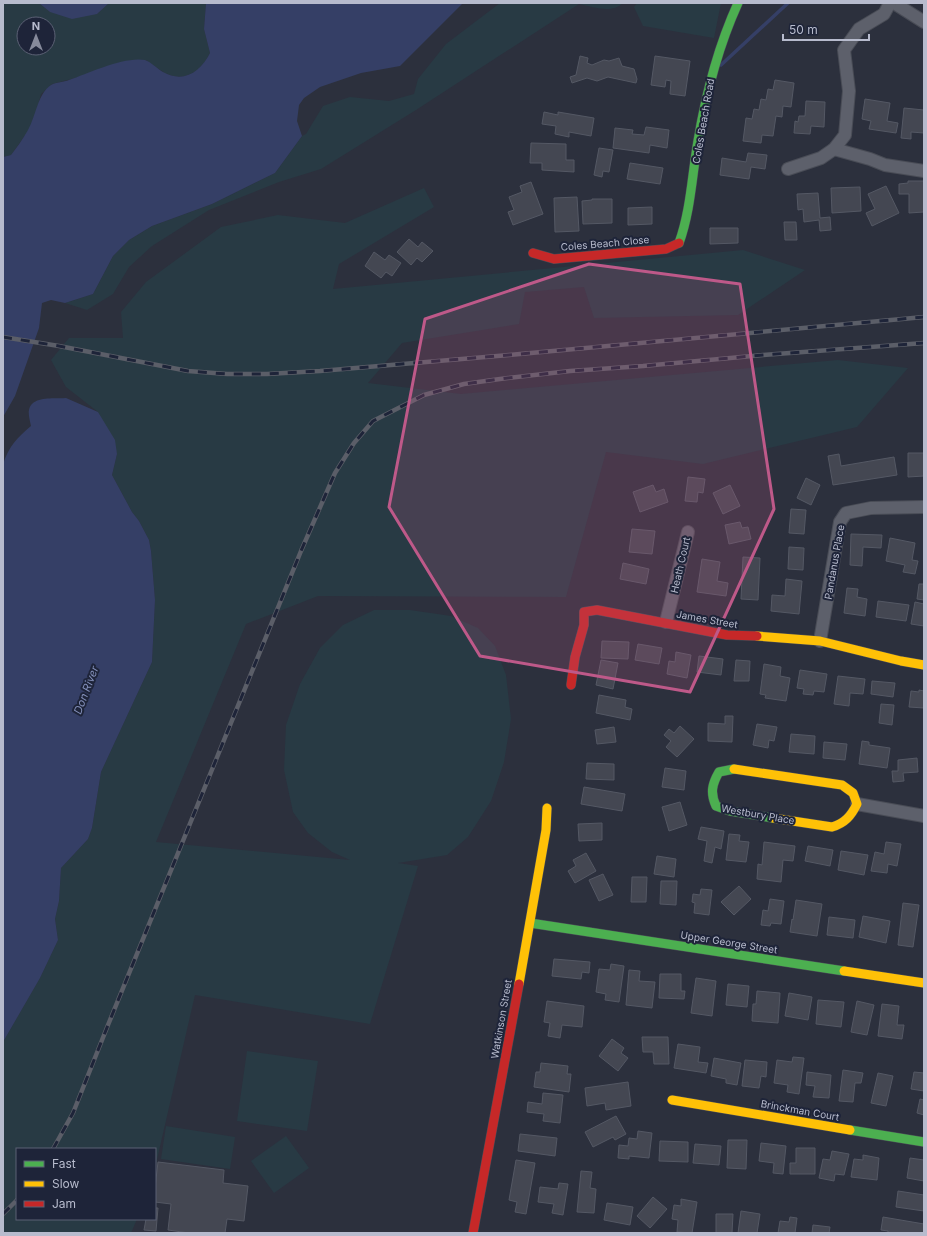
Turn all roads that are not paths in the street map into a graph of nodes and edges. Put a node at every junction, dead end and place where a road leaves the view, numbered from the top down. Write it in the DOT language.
graph roads {
  1 [pos="738,3"];
  2 [pos="890,3"];
  3 [pos="894,3"];
  4 [pos="924,22"];
  5 [pos="834,149"];
  6 [pos="788,168"];
  7 [pos="924,171"];
  8 [pos="680,243"];
  9 [pos="533,253"];
  10 [pos="923,507"];
  11 [pos="688,532"];
  12 [pos="666,622"];
  13 [pos="820,641"];
  14 [pos="924,665"];
  15 [pos="571,685"];
  16 [pos="857,804"];
  17 [pos="547,808"];
  18 [pos="924,816"];
  19 [pos="530,923"];
  20 [pos="924,983"];
  21 [pos="672,1100"];
  22 [pos="924,1142"];
  23 [pos="473,1233"];
  1 -- 8 [label="street, Coles Beach Road"];
  2 -- 5 [label="street"];
  3 -- 4 [label="street"];
  5 -- 6 [label="street"];
  5 -- 7 [label="street"];
  8 -- 9 [label="street, Coles Beach Close"];
  10 -- 13 [label="street, Pandanus Place"];
  11 -- 12 [label="street, Heath Court"];
  12 -- 13 [label="street, James Street"];
  12 -- 15 [label="street, James Street"];
  13 -- 14 [label="street, James Street"];
  16 -- 16 [label="street, Westbury Place"];
  16 -- 18 [label="street"];
  17 -- 19 [label="street, Watkinson Street"];
  19 -- 20 [label="street, Upper George Street"];
  19 -- 23 [label="street, Watkinson Street"];
  21 -- 22 [label="street, Brinckman Court"];
}
